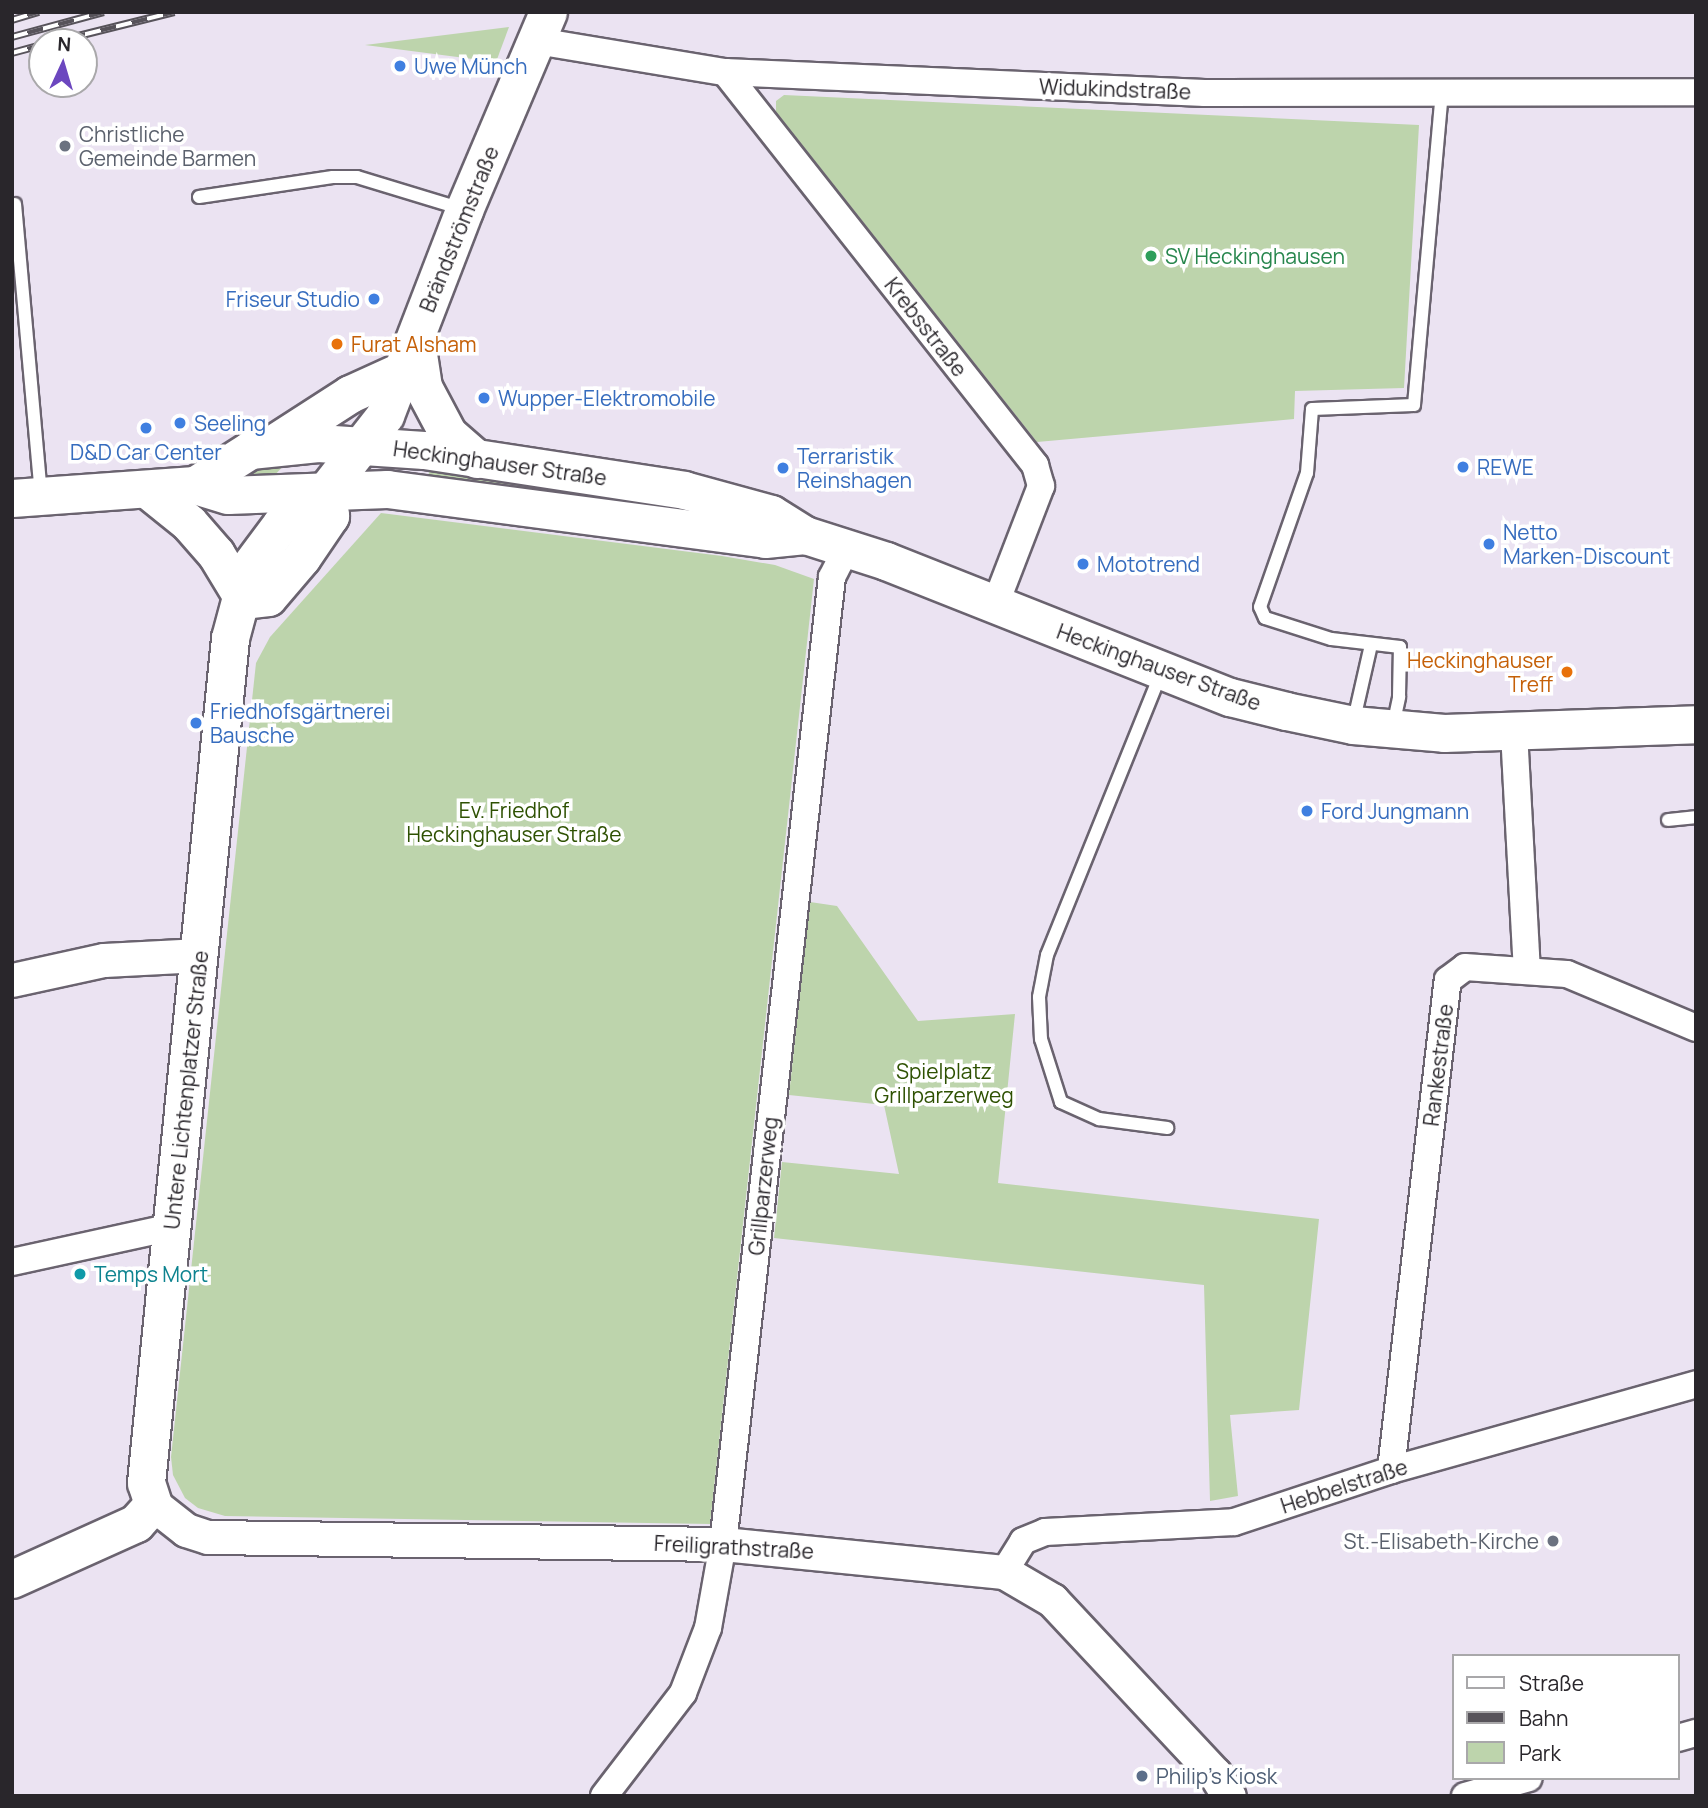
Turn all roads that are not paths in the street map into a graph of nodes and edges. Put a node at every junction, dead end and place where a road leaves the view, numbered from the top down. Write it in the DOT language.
graph roads {
  1 [pos="543,26"];
  2 [pos="725,72"];
  3 [pos="1696,92"];
  4 [pos="1442,94"];
  5 [pos="199,197"];
  6 [pos="15,204"];
  7 [pos="464,210"];
  8 [pos="410,355"];
  9 [pos="366,444"];
  10 [pos="271,445"];
  11 [pos="477,458"];
  12 [pos="195,485"];
  13 [pos="147,489"];
  14 [pos="327,489"];
  15 [pos="27,496"];
  16 [pos="805,535"];
  17 [pos="847,548"];
  18 [pos="244,600"];
  19 [pos="995,605"];
  20 [pos="1371,645"];
  21 [pos="1162,671"];
  22 [pos="1696,724"];
  23 [pos="1353,725"];
  24 [pos="1392,729"];
  25 [pos="1514,732"];
  26 [pos="1696,817"];
  27 [pos="1668,820"];
  28 [pos="200,956"];
  29 [pos="1527,970"];
  30 [pos="12,979"];
  31 [pos="1696,1028"];
  32 [pos="1167,1128"];
  33 [pos="172,1227"];
  34 [pos="12,1262"];
  35 [pos="1696,1384"];
  36 [pos="1391,1471"];
  37 [pos="153,1504"];
  38 [pos="723,1544"];
  39 [pos="1004,1573"];
  40 [pos="12,1579"];
  41 [pos="1522,1780"];
  42 [pos="604,1796"];
  43 [pos="1229,1796"];
  44 [pos="1465,1796"];
  1 -- 2 [label="street, Widukindstraße"];
  1 -- 7 [label="main road, Brändströmstraße"];
  2 -- 4 [label="street, Widukindstraße"];
  2 -- 19 [label="street, Krebsstraße"];
  3 -- 4 [label="street, Widukindstraße"];
  4 -- 20 [label="lane"];
  5 -- 7 [label="lane"];
  6 -- 15 [label="lane"];
  7 -- 8 [label="main road, Brändströmstraße"];
  8 -- 9 [label="main road, Brändströmstraße"];
  8 -- 10 [label="main road"];
  8 -- 11 [label="main road"];
  9 -- 10 [label="main road, Heckinghauser Straße"];
  9 -- 11 [label="main road, Heckinghauser Straße"];
  9 -- 14 [label="main road"];
  10 -- 12 [label="main road, Heckinghauser Straße"];
  11 -- 16 [label="main road, Heckinghauser Straße"];
  12 -- 13 [label="main road, Heckinghauser Straße"];
  12 -- 14 [label="main road, Heckinghauser Straße"];
  13 -- 15 [label="main road, Heckinghauser Straße"];
  13 -- 18 [label="main road"];
  14 -- 16 [label="main road, Heckinghauser Straße"];
  14 -- 18 [label="main road"];
  16 -- 17 [label="main road, Heckinghauser Straße"];
  17 -- 19 [label="main road, Heckinghauser Straße"];
  17 -- 38 [label="street, Grillparzerweg"];
  18 -- 28 [label="main road, Untere Lichtenplatzer Straße"];
  19 -- 21 [label="main road, Heckinghauser Straße"];
  20 -- 23 [label="lane"];
  20 -- 24 [label="lane"];
  21 -- 23 [label="main road, Heckinghauser Straße"];
  21 -- 32 [label="lane"];
  22 -- 25 [label="main road, Heckinghauser Straße"];
  23 -- 24 [label="main road, Heckinghauser Straße"];
  24 -- 25 [label="main road, Heckinghauser Straße"];
  25 -- 29 [label="street"];
  26 -- 27 [label="lane"];
  28 -- 30 [label="street"];
  28 -- 33 [label="main road, Untere Lichtenplatzer Straße"];
  29 -- 31 [label="street, Rankestraße"];
  29 -- 36 [label="street, Rankestraße"];
  33 -- 34 [label="street"];
  33 -- 37 [label="main road, Untere Lichtenplatzer Straße"];
  35 -- 36 [label="street, Hebbelstraße"];
  36 -- 39 [label="street, Hebbelstraße"];
  37 -- 38 [label="street, Freiligrathstraße"];
  37 -- 40 [label="main road"];
  38 -- 39 [label="street, Freiligrathstraße"];
  38 -- 42 [label="street, Grillparzerweg"];
  39 -- 43 [label="street, Freiligrathstraße"];
  41 -- 44 [label="street"];
}
